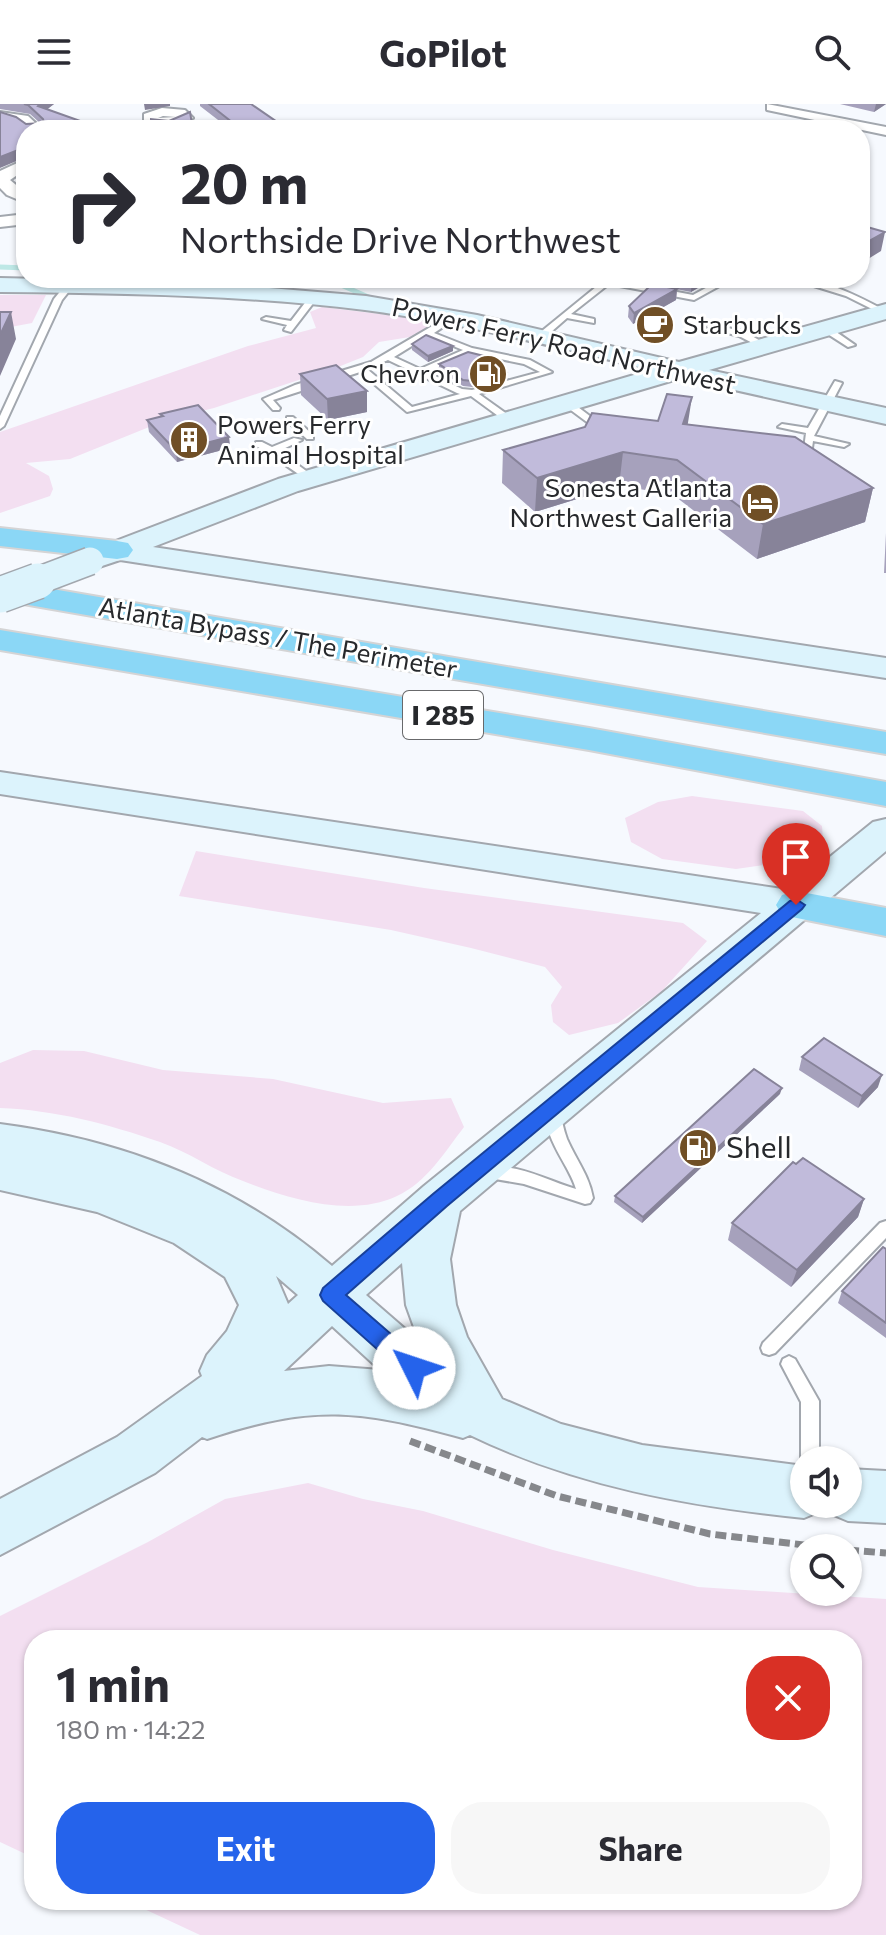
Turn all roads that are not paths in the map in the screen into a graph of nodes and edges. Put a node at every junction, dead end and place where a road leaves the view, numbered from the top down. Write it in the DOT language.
graph roads {
  1 [pos="772,107"];
  2 [pos="0,116"];
  3 [pos="24,120"];
  4 [pos="834,120"];
  5 [pos="16,168"];
  6 [pos="16,193"];
  7 [pos="65,288"];
  8 [pos="259,288"];
  9 [pos="598,288"];
  10 [pos="647,288"];
  11 [pos="712,288"];
  12 [pos="828,288"];
  13 [pos="314,297"];
  14 [pos="885,313"];
  15 [pos="567,316"];
  16 [pos="454,317"];
  17 [pos="266,319"];
  18 [pos="591,321"];
  19 [pos="711,326"];
  20 [pos="826,329"];
  21 [pos="429,334"];
  22 [pos="540,337"];
  23 [pos="566,344"];
  24 [pos="851,345"];
  25 [pos="765,346"];
  26 [pos="470,350"];
  27 [pos="388,357"];
  28 [pos="363,370"];
  29 [pos="681,371"];
  30 [pos="420,372"];
  31 [pos="473,393"];
  32 [pos="832,394"];
  33 [pos="578,400"];
  34 [pos="276,408"];
  35 [pos="886,416"];
  36 [pos="290,419"];
  37 [pos="508,419"];
  38 [pos="0,426"];
  39 [pos="782,427"];
  40 [pos="602,429"];
  41 [pos="810,434"];
  42 [pos="310,437"];
  43 [pos="297,440"];
  44 [pos="259,444"];
  45 [pos="844,444"];
  46 [pos="272,451"];
  47 [pos="806,455"];
  48 [pos="251,461"];
  49 [pos="310,478"];
  50 [pos="0,537"];
  51 [pos="104,556"];
  52 [pos="0,593"];
  53 [pos="0,640"];
  54 [pos="886,668"];
  55 [pos="886,743"];
  56 [pos="0,783"];
  57 [pos="886,794"];
  58 [pos="886,831"];
  59 [pos="796,905"];
  60 [pos="886,922"];
  61 [pos="553,1107"];
  62 [pos="0,1142"];
  63 [pos="0,1164"];
  64 [pos="456,1187"];
  65 [pos="886,1228"];
  66 [pos="331,1295"];
  67 [pos="769,1348"];
  68 [pos="789,1364"];
  69 [pos="491,1420"];
  70 [pos="179,1423"];
  71 [pos="810,1446"];
  72 [pos="790,1490"];
  73 [pos="862,1496"];
  74 [pos="886,1497"];
  75 [pos="0,1528"];
  1 -- 4 [label="street"];
  2 -- 3 [label="street"];
  5 -- 6 [label="street"];
  7 -- 38 [label="lane"];
  8 -- 13 [label="main road, Powers Ferry Road Northwest"];
  9 -- 15 [label="lane"];
  10 -- 11 [label="lane"];
  12 -- 14 [label="lane"];
  13 -- 16 [label="main road, Powers Ferry Road Northwest"];
  13 -- 17 [label="lane"];
  14 -- 20 [label="main road"];
  15 -- 18 [label="lane"];
  15 -- 22 [label="lane"];
  16 -- 21 [label="lane"];
  16 -- 22 [label="main road, Powers Ferry Road Northwest"];
  19 -- 25 [label="lane"];
  20 -- 24 [label="lane"];
  20 -- 25 [label="main road"];
  21 -- 26 [label="lane"];
  21 -- 27 [label="lane"];
  22 -- 23 [label="main road, Powers Ferry Road Northwest"];
  23 -- 29 [label="main road, Powers Ferry Road Northwest"];
  23 -- 33 [label="main road"];
  25 -- 29 [label="main road"];
  26 -- 30 [label="lane"];
  26 -- 31 [label="lane"];
  27 -- 28 [label="lane"];
  27 -- 30 [label="lane"];
  28 -- 31 [label="lane"];
  28 -- 34 [label="lane"];
  29 -- 32 [label="main road, Powers Ferry Road Northwest"];
  29 -- 33 [label="main road"];
  30 -- 31 [label="lane"];
  31 -- 37 [label="lane"];
  32 -- 35 [label="main road, Powers Ferry Road Northwest"];
  32 -- 41 [label="lane"];
  33 -- 37 [label="main road"];
  33 -- 40 [label="lane"];
  36 -- 42 [label="lane"];
  37 -- 49 [label="main road"];
  39 -- 41 [label="lane"];
  41 -- 45 [label="lane"];
  41 -- 47 [label="lane"];
  43 -- 46 [label="lane"];
  44 -- 46 [label="lane"];
  46 -- 48 [label="lane"];
  46 -- 49 [label="lane"];
  49 -- 51 [label="main road"];
  50 -- 51 [label="highway"];
  51 -- 52 [label="main road, bridge"];
  51 -- 54 [label="main road"];
  52 -- 55 [label="highway, Atlanta Bypass / The Perimeter / I 285"];
  53 -- 57 [label="highway, Atlanta Bypass / The Perimeter / I 285"];
  56 -- 59 [label="main road"];
  58 -- 59 [label="main road"];
  59 -- 60 [label="highway"];
  59 -- 61 [label="main road"];
  61 -- 64 [label="main road"];
  61 -- 64 [label="lane"];
  62 -- 66 [label="main road"];
  63 -- 70 [label="main road"];
  64 -- 66 [label="main road"];
  64 -- 69 [label="main road"];
  65 -- 67 [label="lane"];
  66 -- 69 [label="main road"];
  66 -- 70 [label="main road"];
  68 -- 71 [label="lane"];
  69 -- 70 [label="main road"];
  69 -- 72 [label="main road"];
  70 -- 75 [label="main road"];
  73 -- 74 [label="main road"];
}
